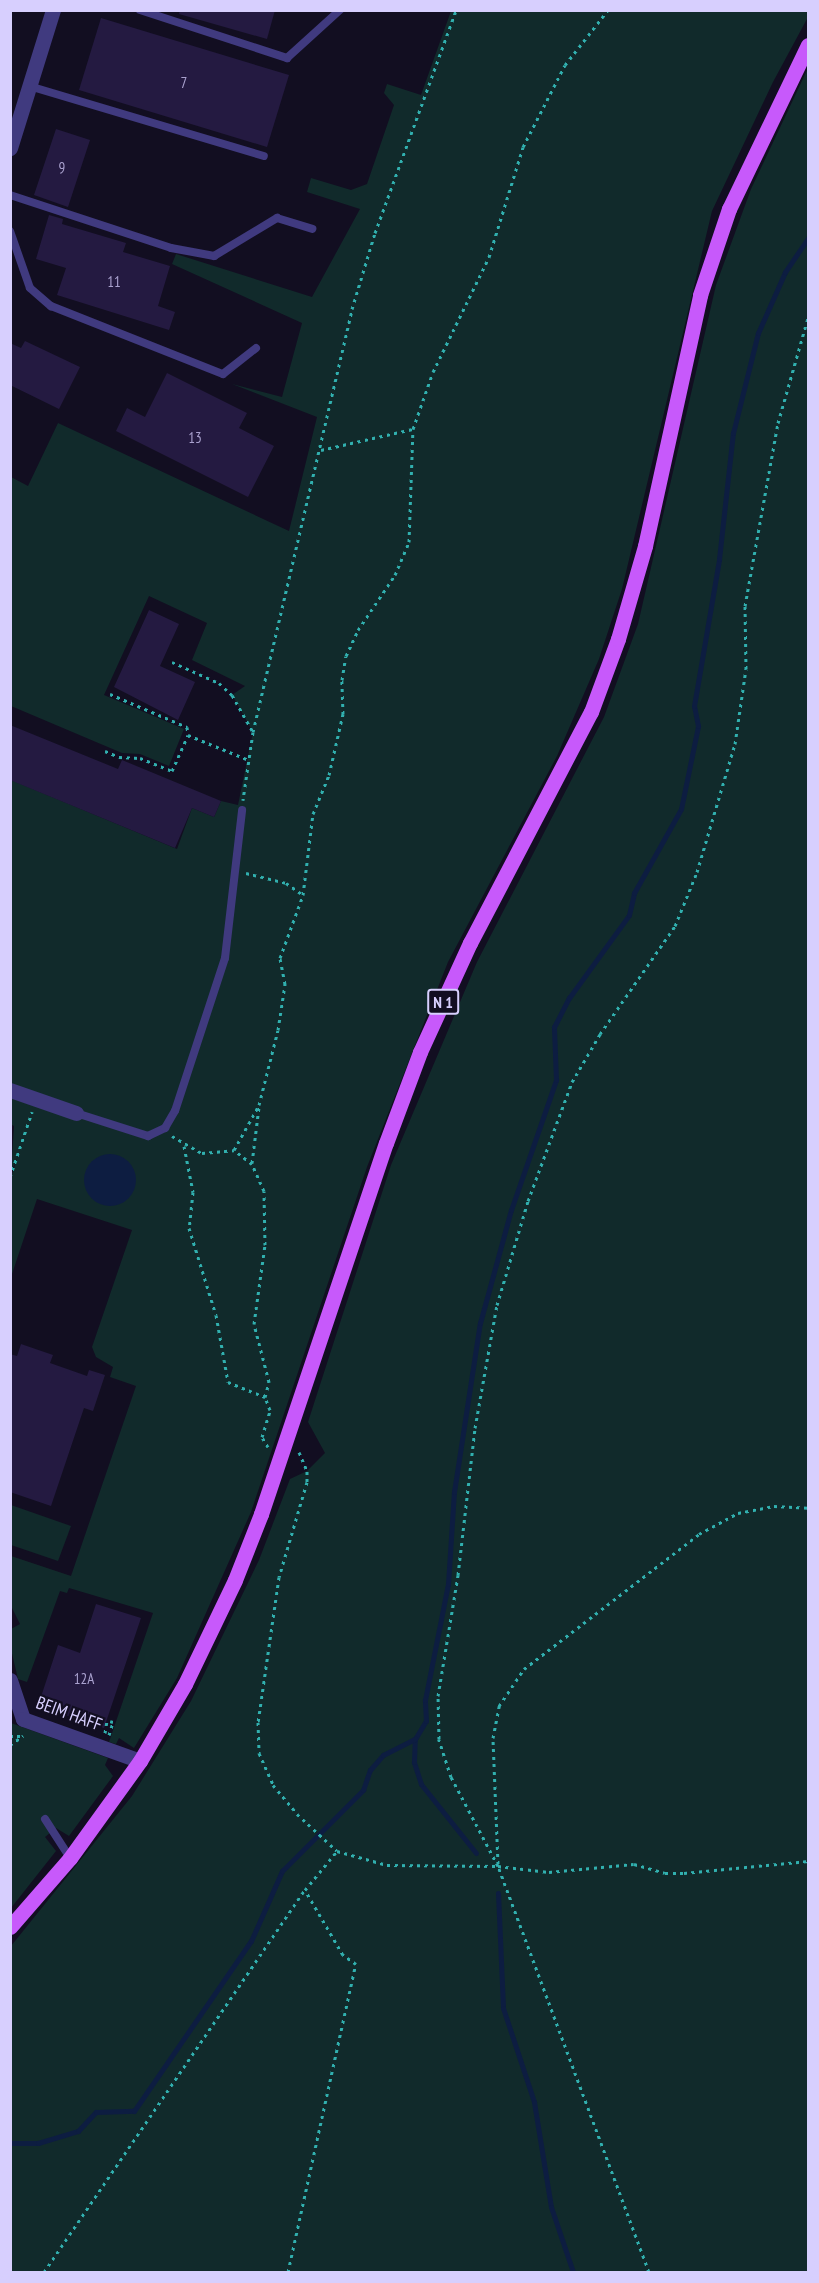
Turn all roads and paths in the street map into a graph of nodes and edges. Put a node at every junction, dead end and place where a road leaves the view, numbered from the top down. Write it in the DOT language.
graph roads {
  1 [pos="53,10"];
  2 [pos="140,10"];
  3 [pos="340,10"];
  4 [pos="456,10"];
  5 [pos="608,10"];
  6 [pos="808,45"];
  7 [pos="29,86"];
  8 [pos="10,147"];
  9 [pos="264,156"];
  10 [pos="10,195"];
  11 [pos="312,229"];
  12 [pos="10,231"];
  13 [pos="808,318"];
  14 [pos="256,348"];
  15 [pos="413,429"];
  16 [pos="321,450"];
  17 [pos="172,662"];
  18 [pos="110,694"];
  19 [pos="253,732"];
  20 [pos="188,735"];
  21 [pos="105,751"];
  22 [pos="249,760"];
  23 [pos="242,810"];
  24 [pos="236,868"];
  25 [pos="303,895"];
  26 [pos="10,1090"];
  27 [pos="36,1099"];
  28 [pos="259,1105"];
  29 [pos="76,1113"];
  30 [pos="165,1128"];
  31 [pos="184,1146"];
  32 [pos="234,1150"];
  33 [pos="252,1164"];
  34 [pos="10,1177"];
  35 [pos="265,1397"];
  36 [pos="284,1447"];
  37 [pos="808,1508"];
  38 [pos="10,1680"];
  39 [pos="110,1721"];
  40 [pos="10,1736"];
  41 [pos="23,1736"];
  42 [pos="108,1736"];
  43 [pos="140,1761"];
  44 [pos="45,1819"];
  45 [pos="337,1851"];
  46 [pos="70,1858"];
  47 [pos="808,1861"];
  48 [pos="498,1866"];
  49 [pos="305,1890"];
  50 [pos="10,1927"];
  51 [pos="44,2272"];
  52 [pos="288,2272"];
  53 [pos="649,2272"];
  1 -- 7 [label="street"];
  2 -- 3 [label="lane"];
  4 -- 16 [label="path"];
  5 -- 15 [label="path"];
  6 -- 36 [label="main road, N 1"];
  7 -- 8 [label="street"];
  7 -- 9 [label="lane"];
  10 -- 11 [label="lane"];
  12 -- 14 [label="lane"];
  13 -- 48 [label="path"];
  15 -- 16 [label="path"];
  15 -- 25 [label="path"];
  16 -- 19 [label="path"];
  17 -- 19 [label="path"];
  18 -- 20 [label="path"];
  19 -- 22 [label="path"];
  20 -- 21 [label="path"];
  20 -- 22 [label="path"];
  22 -- 23 [label="path"];
  23 -- 24 [label="lane"];
  24 -- 25 [label="path"];
  24 -- 30 [label="lane"];
  25 -- 28 [label="path"];
  26 -- 27 [label="street"];
  27 -- 29 [label="street"];
  27 -- 34 [label="path"];
  28 -- 32 [label="path"];
  28 -- 33 [label="path"];
  29 -- 30 [label="lane"];
  30 -- 31 [label="path"];
  31 -- 32 [label="path"];
  31 -- 35 [label="path"];
  32 -- 33 [label="path"];
  33 -- 35 [label="path"];
  35 -- 36 [label="path"];
  36 -- 43 [label="main road, N 1"];
  36 -- 45 [label="path"];
  37 -- 48 [label="path"];
  38 -- 43 [label="street, BEIM HAFF"];
  39 -- 42 [label="path"];
  40 -- 41 [label="path"];
  43 -- 46 [label="main road, N 1"];
  44 -- 46 [label="lane"];
  45 -- 48 [label="path"];
  45 -- 49 [label="path"];
  46 -- 50 [label="main road, N 1"];
  47 -- 48 [label="path"];
  48 -- 53 [label="path"];
  49 -- 51 [label="path"];
  49 -- 52 [label="path"];
}
